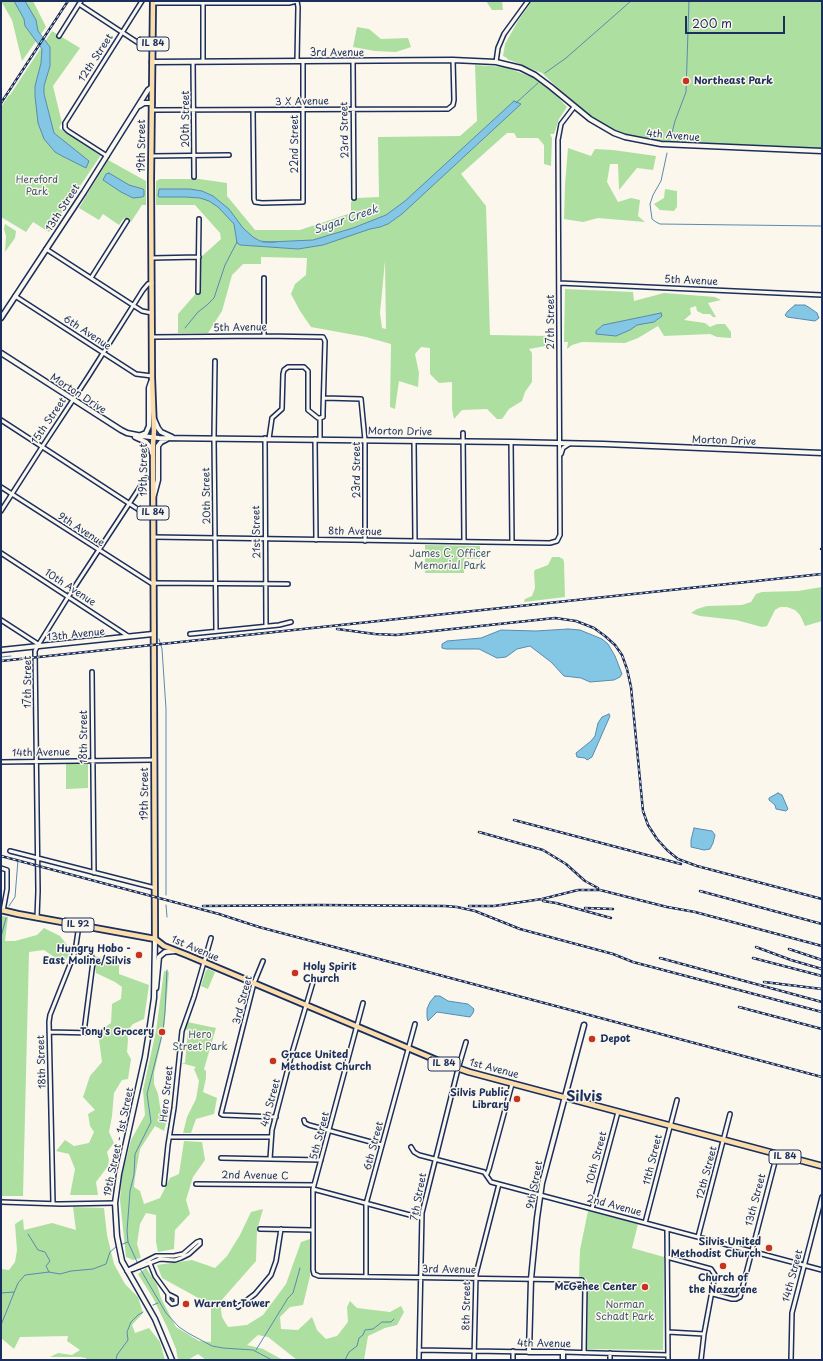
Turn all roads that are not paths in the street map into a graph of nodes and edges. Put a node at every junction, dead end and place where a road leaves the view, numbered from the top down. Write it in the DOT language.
graph roads {
  1 [pos="142,1"];
  2 [pos="297,1"];
  3 [pos="528,1"];
  4 [pos="80,2"];
  5 [pos="153,2"];
  6 [pos="203,2"];
  7 [pos="251,2"];
  8 [pos="122,32"];
  9 [pos="59,36"];
  10 [pos="152,49"];
  11 [pos="453,60"];
  12 [pos="203,61"];
  13 [pos="297,61"];
  14 [pos="303,61"];
  15 [pos="353,61"];
  16 [pos="152,62"];
  17 [pos="193,62"];
  18 [pos="496,62"];
  19 [pos="522,68"];
  20 [pos="152,87"];
  21 [pos="152,103"];
  22 [pos="139,106"];
  23 [pos="574,107"];
  24 [pos="152,110"];
  25 [pos="194,110"];
  26 [pos="253,110"];
  27 [pos="303,110"];
  28 [pos="353,110"];
  29 [pos="822,151"];
  30 [pos="229,155"];
  31 [pos="107,156"];
  32 [pos="152,156"];
  33 [pos="194,156"];
  34 [pos="194,177"];
  35 [pos="354,198"];
  36 [pos="199,219"];
  37 [pos="127,221"];
  38 [pos="46,249"];
  39 [pos="199,257"];
  40 [pos="152,258"];
  41 [pos="91,278"];
  42 [pos="264,278"];
  43 [pos="152,283"];
  44 [pos="559,283"];
  45 [pos="198,292"];
  46 [pos="822,295"];
  47 [pos="15,296"];
  48 [pos="134,306"];
  49 [pos="152,313"];
  50 [pos="1,318"];
  51 [pos="264,336"];
  52 [pos="152,337"];
  53 [pos="1,353"];
  54 [pos="104,353"];
  55 [pos="215,361"];
  56 [pos="152,377"];
  57 [pos="324,398"];
  58 [pos="73,400"];
  59 [pos="154,418"];
  60 [pos="320,418"];
  61 [pos="1,420"];
  62 [pos="127,433"];
  63 [pos="463,433"];
  64 [pos="138,436"];
  65 [pos="154,437"];
  66 [pos="173,438"];
  67 [pos="214,438"];
  68 [pos="267,439"];
  69 [pos="318,439"];
  70 [pos="364,440"];
  71 [pos="414,441"];
  72 [pos="463,441"];
  73 [pos="511,442"];
  74 [pos="559,443"];
  75 [pos="571,443"];
  76 [pos="42,447"];
  77 [pos="822,453"];
  78 [pos="153,454"];
  79 [pos="559,460"];
  80 [pos="146,478"];
  81 [pos="1,486"];
  82 [pos="12,494"];
  83 [pos="153,500"];
  84 [pos="130,503"];
  85 [pos="1,511"];
  86 [pos="153,520"];
  87 [pos="153,537"];
  88 [pos="215,538"];
  89 [pos="265,539"];
  90 [pos="316,540"];
  91 [pos="365,541"];
  92 [pos="415,541"];
  93 [pos="464,541"];
  94 [pos="557,541"];
  95 [pos="512,542"];
  96 [pos="100,551"];
  97 [pos="1,553"];
  98 [pos="215,583"];
  99 [pos="154,584"];
  100 [pos="266,584"];
  101 [pos="288,584"];
  102 [pos="68,597"];
  103 [pos="1,620"];
  104 [pos="291,622"];
  105 [pos="266,626"];
  106 [pos="216,631"];
  107 [pos="153,634"];
  108 [pos="190,634"];
  109 [pos="130,637"];
  110 [pos="38,646"];
  111 [pos="1,650"];
  112 [pos="92,672"];
  113 [pos="36,760"];
  114 [pos="92,760"];
  115 [pos="154,760"];
  116 [pos="1,762"];
  117 [pos="10,851"];
  118 [pos="37,858"];
  119 [pos="1,868"];
  120 [pos="94,873"];
  121 [pos="154,888"];
  122 [pos="2,910"];
  123 [pos="37,918"];
  124 [pos="79,925"];
  125 [pos="211,938"];
  126 [pos="155,939"];
  127 [pos="177,951"];
  128 [pos="90,954"];
  129 [pos="263,961"];
  130 [pos="204,962"];
  131 [pos="313,982"];
  132 [pos="254,983"];
  133 [pos="154,998"];
  134 [pos="363,1004"];
  135 [pos="306,1005"];
  136 [pos="415,1024"];
  137 [pos="584,1025"];
  138 [pos="357,1026"];
  139 [pos="49,1032"];
  140 [pos="84,1032"];
  141 [pos="92,1032"];
  142 [pos="466,1042"];
  143 [pos="408,1048"];
  144 [pos="458,1069"];
  145 [pos="512,1084"];
  146 [pos="565,1098"];
  147 [pos="677,1100"];
  148 [pos="618,1112"];
  149 [pos="730,1114"];
  150 [pos="276,1117"];
  151 [pos="304,1120"];
  152 [pos="670,1126"];
  153 [pos="329,1130"];
  154 [pos="170,1136"];
  155 [pos="271,1137"];
  156 [pos="724,1140"];
  157 [pos="382,1145"];
  158 [pos="411,1147"];
  159 [pos="777,1154"];
  160 [pos="221,1158"];
  161 [pos="270,1159"];
  162 [pos="435,1159"];
  163 [pos="321,1160"];
  164 [pos="822,1166"];
  165 [pos="487,1174"];
  166 [pos="164,1184"];
  167 [pos="196,1184"];
  168 [pos="499,1184"];
  169 [pos="314,1187"];
  170 [pos="540,1195"];
  171 [pos="822,1197"];
  172 [pos="1,1202"];
  173 [pos="114,1203"];
  174 [pos="53,1204"];
  175 [pos="366,1204"];
  176 [pos="592,1209"];
  177 [pos="421,1218"];
  178 [pos="645,1223"];
  179 [pos="260,1229"];
  180 [pos="281,1229"];
  181 [pos="667,1229"];
  182 [pos="312,1230"];
  183 [pos="698,1237"];
  184 [pos="751,1251"];
  185 [pos="667,1257"];
  186 [pos="149,1261"];
  187 [pos="804,1265"];
  188 [pos="127,1270"];
  189 [pos="822,1270"];
  190 [pos="314,1274"];
  191 [pos="366,1276"];
  192 [pos="421,1277"];
  193 [pos="476,1278"];
  194 [pos="531,1279"];
  195 [pos="168,1294"];
  196 [pos="713,1294"];
  197 [pos="238,1307"];
  198 [pos="668,1332"];
  199 [pos="704,1334"];
  200 [pos="419,1350"];
  201 [pos="474,1351"];
  202 [pos="513,1351"];
  203 [pos="529,1352"];
  204 [pos="563,1352"];
  205 [pos="584,1353"];
  206 [pos="610,1353"];
  207 [pos="668,1355"];
  208 [pos="172,1360"];
  209 [pos="419,1360"];
  210 [pos="474,1360"];
  211 [pos="513,1360"];
  212 [pos="563,1360"];
  213 [pos="610,1360"];
  214 [pos="668,1360"];
  215 [pos="701,1360"];
  216 [pos="791,1360"];
  1 -- 8 [label="street, 12th Street"];
  2 -- 7 [label="street"];
  2 -- 13 [label="street"];
  3 -- 18 [label="street"];
  4 -- 8 [label="street"];
  4 -- 9 [label="street"];
  5 -- 6 [label="street"];
  5 -- 10 [label="main road, 19th Street / IL 84"];
  6 -- 7 [label="street"];
  6 -- 12 [label="street"];
  8 -- 10 [label="street"];
  8 -- 31 [label="street, 12th Street"];
  10 -- 16 [label="main road, 19th Street / IL 84"];
  11 -- 15 [label="street, 3rd Avenue"];
  11 -- 18 [label="street, 3rd Avenue"];
  11 -- 28 [label="street, 3 X Avenue"];
  12 -- 13 [label="street, 3rd Avenue"];
  12 -- 17 [label="street, 3rd Avenue"];
  13 -- 14 [label="street, 3rd Avenue"];
  14 -- 15 [label="street, 3rd Avenue"];
  14 -- 27 [label="street, 22nd Street"];
  15 -- 28 [label="street, 23rd Street"];
  16 -- 17 [label="street, 3rd Avenue"];
  16 -- 20 [label="main road, 19th Street / IL 84"];
  17 -- 25 [label="street, 20th Street"];
  18 -- 19 [label="street, 3rd Avenue"];
  19 -- 23 [label="street, 4th Avenue"];
  20 -- 21 [label="main road, 19th Street / IL 84"];
  20 -- 22 [label="street, 13th Street"];
  21 -- 22 [label="street"];
  21 -- 24 [label="main road, 19th Street / IL 84"];
  22 -- 31 [label="street, 13th Street"];
  23 -- 29 [label="street, 4th Avenue"];
  23 -- 44 [label="street, 27th Street"];
  24 -- 25 [label="street, 3 X Avenue"];
  24 -- 32 [label="main road, 19th Street / IL 84"];
  25 -- 26 [label="street, 3 X Avenue"];
  25 -- 33 [label="street, 20th Street"];
  26 -- 27 [label="street, 3 X Avenue"];
  26 -- 27 [label="street, 22nd Street"];
  27 -- 28 [label="street, 3 X Avenue"];
  28 -- 35 [label="street, 23rd Street"];
  30 -- 33 [label="street"];
  31 -- 38 [label="street, 13th Street"];
  32 -- 33 [label="street"];
  32 -- 40 [label="main road, 19th Street / IL 84"];
  33 -- 34 [label="street, 20th Street"];
  36 -- 39 [label="street"];
  37 -- 41 [label="street"];
  38 -- 41 [label="street"];
  38 -- 47 [label="street, 13th Street"];
  39 -- 40 [label="street"];
  39 -- 45 [label="street"];
  40 -- 43 [label="main road, 19th Street / IL 84"];
  41 -- 48 [label="street"];
  42 -- 51 [label="street"];
  43 -- 48 [label="street, 15th Street"];
  43 -- 49 [label="main road, 19th Street / IL 84"];
  44 -- 46 [label="street, 5th Avenue"];
  44 -- 74 [label="street, 27th Street"];
  47 -- 50 [label="street, 13th Street"];
  47 -- 54 [label="street, 6th Avenue"];
  48 -- 49 [label="street"];
  48 -- 54 [label="street, 15th Street"];
  49 -- 52 [label="main road, 19th Street / IL 84"];
  51 -- 52 [label="street, 5th Avenue"];
  51 -- 57 [label="street, 5th Avenue"];
  52 -- 56 [label="main road, 19th Street / IL 84"];
  53 -- 58 [label="street, Morton Drive"];
  54 -- 56 [label="street, 6th Avenue"];
  54 -- 58 [label="street, 15th Street"];
  55 -- 67 [label="street, 20th Street"];
  56 -- 59 [label="main road, 19th Street / IL 84"];
  56 -- 64 [label="street"];
  57 -- 60 [label="street"];
  57 -- 70 [label="street, 23rd Street"];
  58 -- 62 [label="street, Morton Drive"];
  58 -- 76 [label="street, 15th Street"];
  59 -- 65 [label="main road, 19th Street / IL 84"];
  59 -- 66 [label="street"];
  60 -- 68 [label="street, 21st Street"];
  60 -- 69 [label="street"];
  61 -- 76 [label="street"];
  62 -- 64 [label="street, Morton Drive"];
  62 -- 78 [label="street"];
  63 -- 72 [label="street"];
  64 -- 65 [label="street, Morton Drive"];
  65 -- 66 [label="street, Morton Drive"];
  65 -- 78 [label="main road, 19th Street / IL 84"];
  66 -- 67 [label="street, Morton Drive"];
  66 -- 83 [label="street"];
  67 -- 68 [label="street, Morton Drive"];
  67 -- 88 [label="street, 20th Street"];
  68 -- 69 [label="street, Morton Drive"];
  68 -- 89 [label="street, 21st Street"];
  69 -- 70 [label="street, Morton Drive"];
  69 -- 90 [label="street"];
  70 -- 71 [label="street, Morton Drive"];
  70 -- 91 [label="street, 23rd Street"];
  71 -- 72 [label="street, Morton Drive"];
  71 -- 92 [label="street"];
  72 -- 73 [label="street, Morton Drive"];
  72 -- 93 [label="street"];
  73 -- 74 [label="street, Morton Drive"];
  73 -- 95 [label="street"];
  74 -- 75 [label="street, Morton Drive"];
  74 -- 79 [label="street, 27th Street"];
  75 -- 77 [label="street, Morton Drive"];
  75 -- 79 [label="street"];
  76 -- 82 [label="street, 15th Street"];
  76 -- 84 [label="street"];
  78 -- 83 [label="main road, 19th Street / IL 84"];
  79 -- 94 [label="street, 27th Street"];
  80 -- 84 [label="street, 17th Street"];
  81 -- 82 [label="street, 9th Avenue"];
  82 -- 85 [label="street, 15th Street"];
  82 -- 96 [label="street, 9th Avenue"];
  83 -- 86 [label="main road, 19th Street / IL 84"];
  84 -- 86 [label="street"];
  84 -- 96 [label="street, 17th Street"];
  86 -- 87 [label="main road, 19th Street / IL 84"];
  87 -- 88 [label="street, 8th Avenue"];
  87 -- 99 [label="main road, 19th Street / IL 84"];
  88 -- 89 [label="street, 8th Avenue"];
  88 -- 98 [label="street, 20th Street"];
  89 -- 90 [label="street, 8th Avenue"];
  89 -- 100 [label="street, 21st Street"];
  90 -- 91 [label="street, 8th Avenue"];
  91 -- 92 [label="street, 8th Avenue"];
  92 -- 93 [label="street, 8th Avenue"];
  93 -- 95 [label="street, 8th Avenue"];
  94 -- 95 [label="street, 8th Avenue"];
  96 -- 99 [label="street, 9th Avenue"];
  96 -- 102 [label="street, 17th Street"];
  97 -- 102 [label="street, 10th Avenue"];
  98 -- 99 [label="street"];
  98 -- 100 [label="street"];
  98 -- 106 [label="street, 20th Street"];
  99 -- 107 [label="main road, 19th Street / IL 84"];
  100 -- 101 [label="street"];
  100 -- 105 [label="street, 21st Street"];
  102 -- 109 [label="street, 10th Avenue"];
  102 -- 110 [label="street, 17th Street"];
  103 -- 110 [label="street"];
  104 -- 105 [label="street"];
  105 -- 106 [label="street"];
  106 -- 108 [label="street"];
  107 -- 109 [label="street, 13th Avenue"];
  107 -- 115 [label="main road, 19th Street / IL 84"];
  109 -- 110 [label="street, 13th Avenue"];
  110 -- 111 [label="street, 13th Avenue"];
  110 -- 113 [label="street, 17th Street"];
  112 -- 114 [label="street, 18th Street"];
  113 -- 114 [label="street, 14th Avenue"];
  113 -- 116 [label="street, 14th Avenue"];
  113 -- 118 [label="street, 17th Street"];
  114 -- 115 [label="street, 14th Avenue"];
  114 -- 120 [label="street, 18th Street"];
  115 -- 121 [label="main road, 19th Street / IL 84"];
  117 -- 118 [label="street"];
  118 -- 120 [label="street"];
  118 -- 123 [label="street, 17th Street"];
  119 -- 122 [label="street"];
  120 -- 121 [label="street"];
  121 -- 126 [label="main road, 19th Street / IL 84"];
  122 -- 123 [label="main road, IL 92"];
  123 -- 124 [label="main road, IL 92"];
  124 -- 126 [label="main road, IL 92"];
  124 -- 139 [label="street, 18th Street"];
  125 -- 130 [label="street, Hero Street"];
  126 -- 127 [label="main road, 1st Avenue / IL 84"];
  126 -- 133 [label="street, 19th Street - 1st Street"];
  127 -- 130 [label="main road, 1st Avenue / IL 84"];
  127 -- 133 [label="street"];
  128 -- 140 [label="street"];
  129 -- 132 [label="street, 3rd Street"];
  130 -- 132 [label="main road, 1st Avenue / IL 84"];
  130 -- 154 [label="street, Hero Street"];
  131 -- 135 [label="street, 4th Street"];
  132 -- 135 [label="main road, 1st Avenue / IL 84"];
  132 -- 150 [label="street, 3rd Street"];
  133 -- 173 [label="street, 19th Street - 1st Street"];
  134 -- 138 [label="street, 5th Street"];
  135 -- 138 [label="main road, 1st Avenue / IL 84"];
  135 -- 150 [label="street, 4th Street"];
  136 -- 143 [label="street, 6th Street"];
  137 -- 146 [label="street, 9th Street"];
  138 -- 143 [label="main road, 1st Avenue / IL 84"];
  138 -- 153 [label="street, 5th Street"];
  139 -- 140 [label="street"];
  139 -- 174 [label="street, 18th Street"];
  140 -- 141 [label="street"];
  142 -- 144 [label="street, 7th Street"];
  143 -- 144 [label="main road, 1st Avenue / IL 84"];
  143 -- 157 [label="street, 6th Street"];
  144 -- 145 [label="main road, 1st Avenue / IL 84"];
  144 -- 162 [label="street, 7th Street"];
  145 -- 146 [label="main road, 1st Avenue / IL 84"];
  145 -- 165 [label="street"];
  146 -- 148 [label="main road, 1st Avenue / IL 84"];
  146 -- 170 [label="street, 9th Street"];
  147 -- 152 [label="street, 11th Street"];
  148 -- 152 [label="main road, 1st Avenue / IL 84"];
  148 -- 176 [label="street, 10th Street"];
  149 -- 156 [label="street, 12th Street"];
  150 -- 155 [label="street, 4th Street"];
  151 -- 153 [label="street"];
  152 -- 156 [label="main road, 1st Avenue / IL 84"];
  152 -- 178 [label="street, 11th Street"];
  153 -- 157 [label="street"];
  153 -- 163 [label="street, 5th Street"];
  154 -- 155 [label="street"];
  154 -- 166 [label="street, Hero Street"];
  155 -- 161 [label="street, 4th Street"];
  156 -- 159 [label="main road, 1st Avenue / IL 84"];
  156 -- 183 [label="street, 12th Street"];
  157 -- 175 [label="street, 6th Street"];
  158 -- 162 [label="street, 2nd Avenue"];
  159 -- 164 [label="main road, 1st Avenue / IL 84"];
  159 -- 184 [label="street, 13th Street"];
  160 -- 161 [label="street"];
  161 -- 163 [label="street"];
  162 -- 165 [label="street, 2nd Avenue"];
  162 -- 177 [label="street, 7th Street"];
  163 -- 169 [label="street, 5th Street"];
  165 -- 168 [label="street, 2nd Avenue"];
  167 -- 169 [label="street, 2nd Avenue C"];
  168 -- 170 [label="street, 2nd Avenue"];
  168 -- 193 [label="street, 8th Street"];
  169 -- 175 [label="street, 2nd Avenue C"];
  169 -- 182 [label="street, 5th Street"];
  170 -- 176 [label="street, 2nd Avenue"];
  170 -- 194 [label="street, 9th Street"];
  171 -- 187 [label="street, 14th Street"];
  172 -- 174 [label="street"];
  173 -- 174 [label="street"];
  173 -- 188 [label="street, 19th Street - 1st Street"];
  175 -- 177 [label="street, 2nd Avenue C"];
  175 -- 191 [label="street, 6th Street"];
  176 -- 178 [label="street, 2nd Avenue"];
  177 -- 192 [label="street, 7th Street"];
  178 -- 181 [label="street, 2nd Avenue"];
  179 -- 180 [label="street"];
  180 -- 182 [label="street"];
  180 -- 197 [label="street"];
  181 -- 183 [label="street, 2nd Avenue"];
  181 -- 185 [label="street"];
  182 -- 190 [label="street, 5th Street"];
  183 -- 184 [label="street, 2nd Avenue"];
  184 -- 187 [label="street, 2nd Avenue"];
  184 -- 196 [label="street, 13th Street"];
  185 -- 196 [label="street"];
  185 -- 198 [label="street"];
  186 -- 186 [label="street"];
  186 -- 188 [label="street"];
  186 -- 195 [label="street"];
  187 -- 189 [label="street, 2nd Avenue"];
  187 -- 216 [label="street, 14th Street"];
  188 -- 208 [label="street, 19th Street - 1st Street"];
  190 -- 191 [label="street, 3rd Avenue"];
  191 -- 192 [label="street, 3rd Avenue"];
  192 -- 193 [label="street, 3rd Avenue"];
  192 -- 200 [label="street, 7th Street"];
  193 -- 194 [label="street, 3rd Avenue"];
  193 -- 201 [label="street, 8th Street"];
  194 -- 203 [label="street, 9th Street"];
  194 -- 205 [label="street, 3rd Avenue"];
  196 -- 199 [label="street"];
  198 -- 199 [label="street"];
  198 -- 207 [label="street"];
  199 -- 215 [label="street"];
  200 -- 201 [label="street, 4th Avenue"];
  200 -- 209 [label="street, 7th Street"];
  201 -- 202 [label="street, 4th Avenue"];
  201 -- 210 [label="street, 8th Street"];
  202 -- 203 [label="street, 4th Avenue"];
  202 -- 211 [label="street"];
  203 -- 204 [label="street, 4th Avenue"];
  204 -- 205 [label="street, 4th Avenue"];
  204 -- 212 [label="street"];
  205 -- 206 [label="street, 4th Avenue"];
  206 -- 207 [label="street, 4th Avenue"];
  206 -- 213 [label="street"];
  207 -- 214 [label="street"];
}
